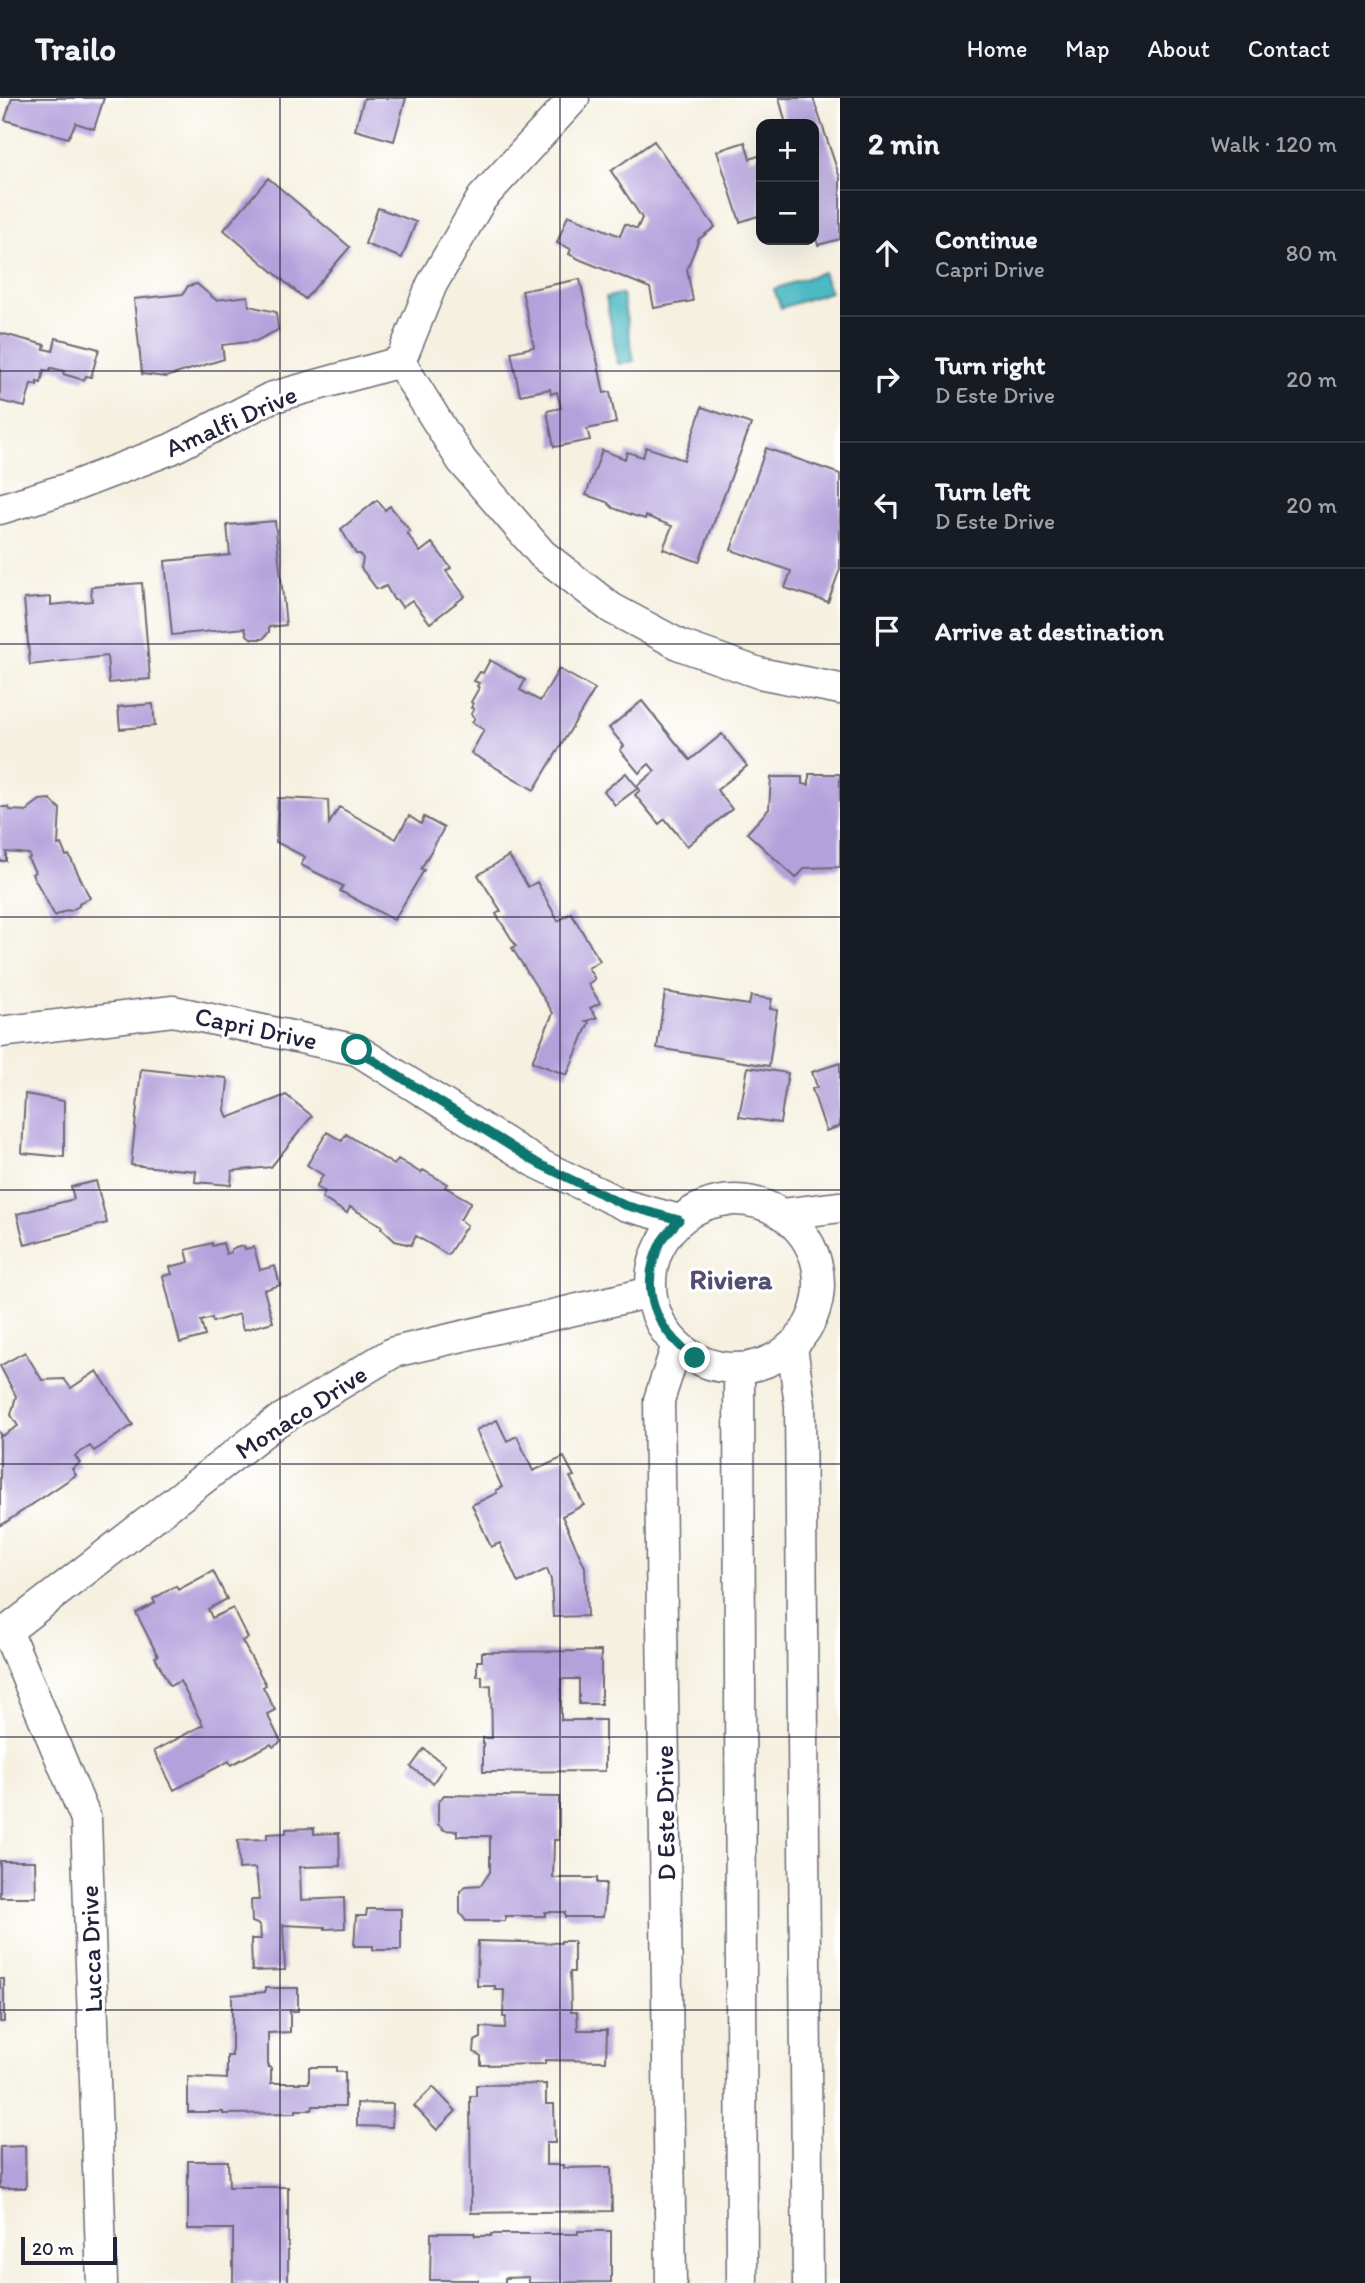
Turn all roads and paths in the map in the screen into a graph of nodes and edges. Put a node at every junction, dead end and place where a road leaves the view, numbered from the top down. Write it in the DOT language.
graph roads {
  1 [pos="574,98"];
  2 [pos="400,362"];
  3 [pos="0,509"];
  4 [pos="840,689"];
  5 [pos="0,1032"];
  6 [pos="840,1207"];
  7 [pos="783,1214"];
  8 [pos="679,1220"];
  9 [pos="651,1293"];
  10 [pos="827,1314"];
  11 [pos="677,1345"];
  12 [pos="792,1346"];
  13 [pos="739,1368"];
  14 [pos="3,1632"];
  15 [pos="102,2283"];
  16 [pos="671,2283"];
  17 [pos="742,2283"];
  18 [pos="808,2283"];
  1 -- 2 [label="street"];
  2 -- 3 [label="street, Amalfi Drive"];
  2 -- 4 [label="street"];
  5 -- 8 [label="street, Capri Drive"];
  6 -- 7 [label="street"];
  7 -- 8 [label="street"];
  7 -- 10 [label="street"];
  8 -- 9 [label="street"];
  9 -- 11 [label="street"];
  9 -- 14 [label="street, Monaco Drive"];
  10 -- 12 [label="street"];
  11 -- 13 [label="street"];
  11 -- 16 [label="street, D Este Drive"];
  12 -- 13 [label="street"];
  12 -- 18 [label="street"];
  13 -- 17 [label="street"];
  14 -- 15 [label="street, Lucca Drive"];
}
